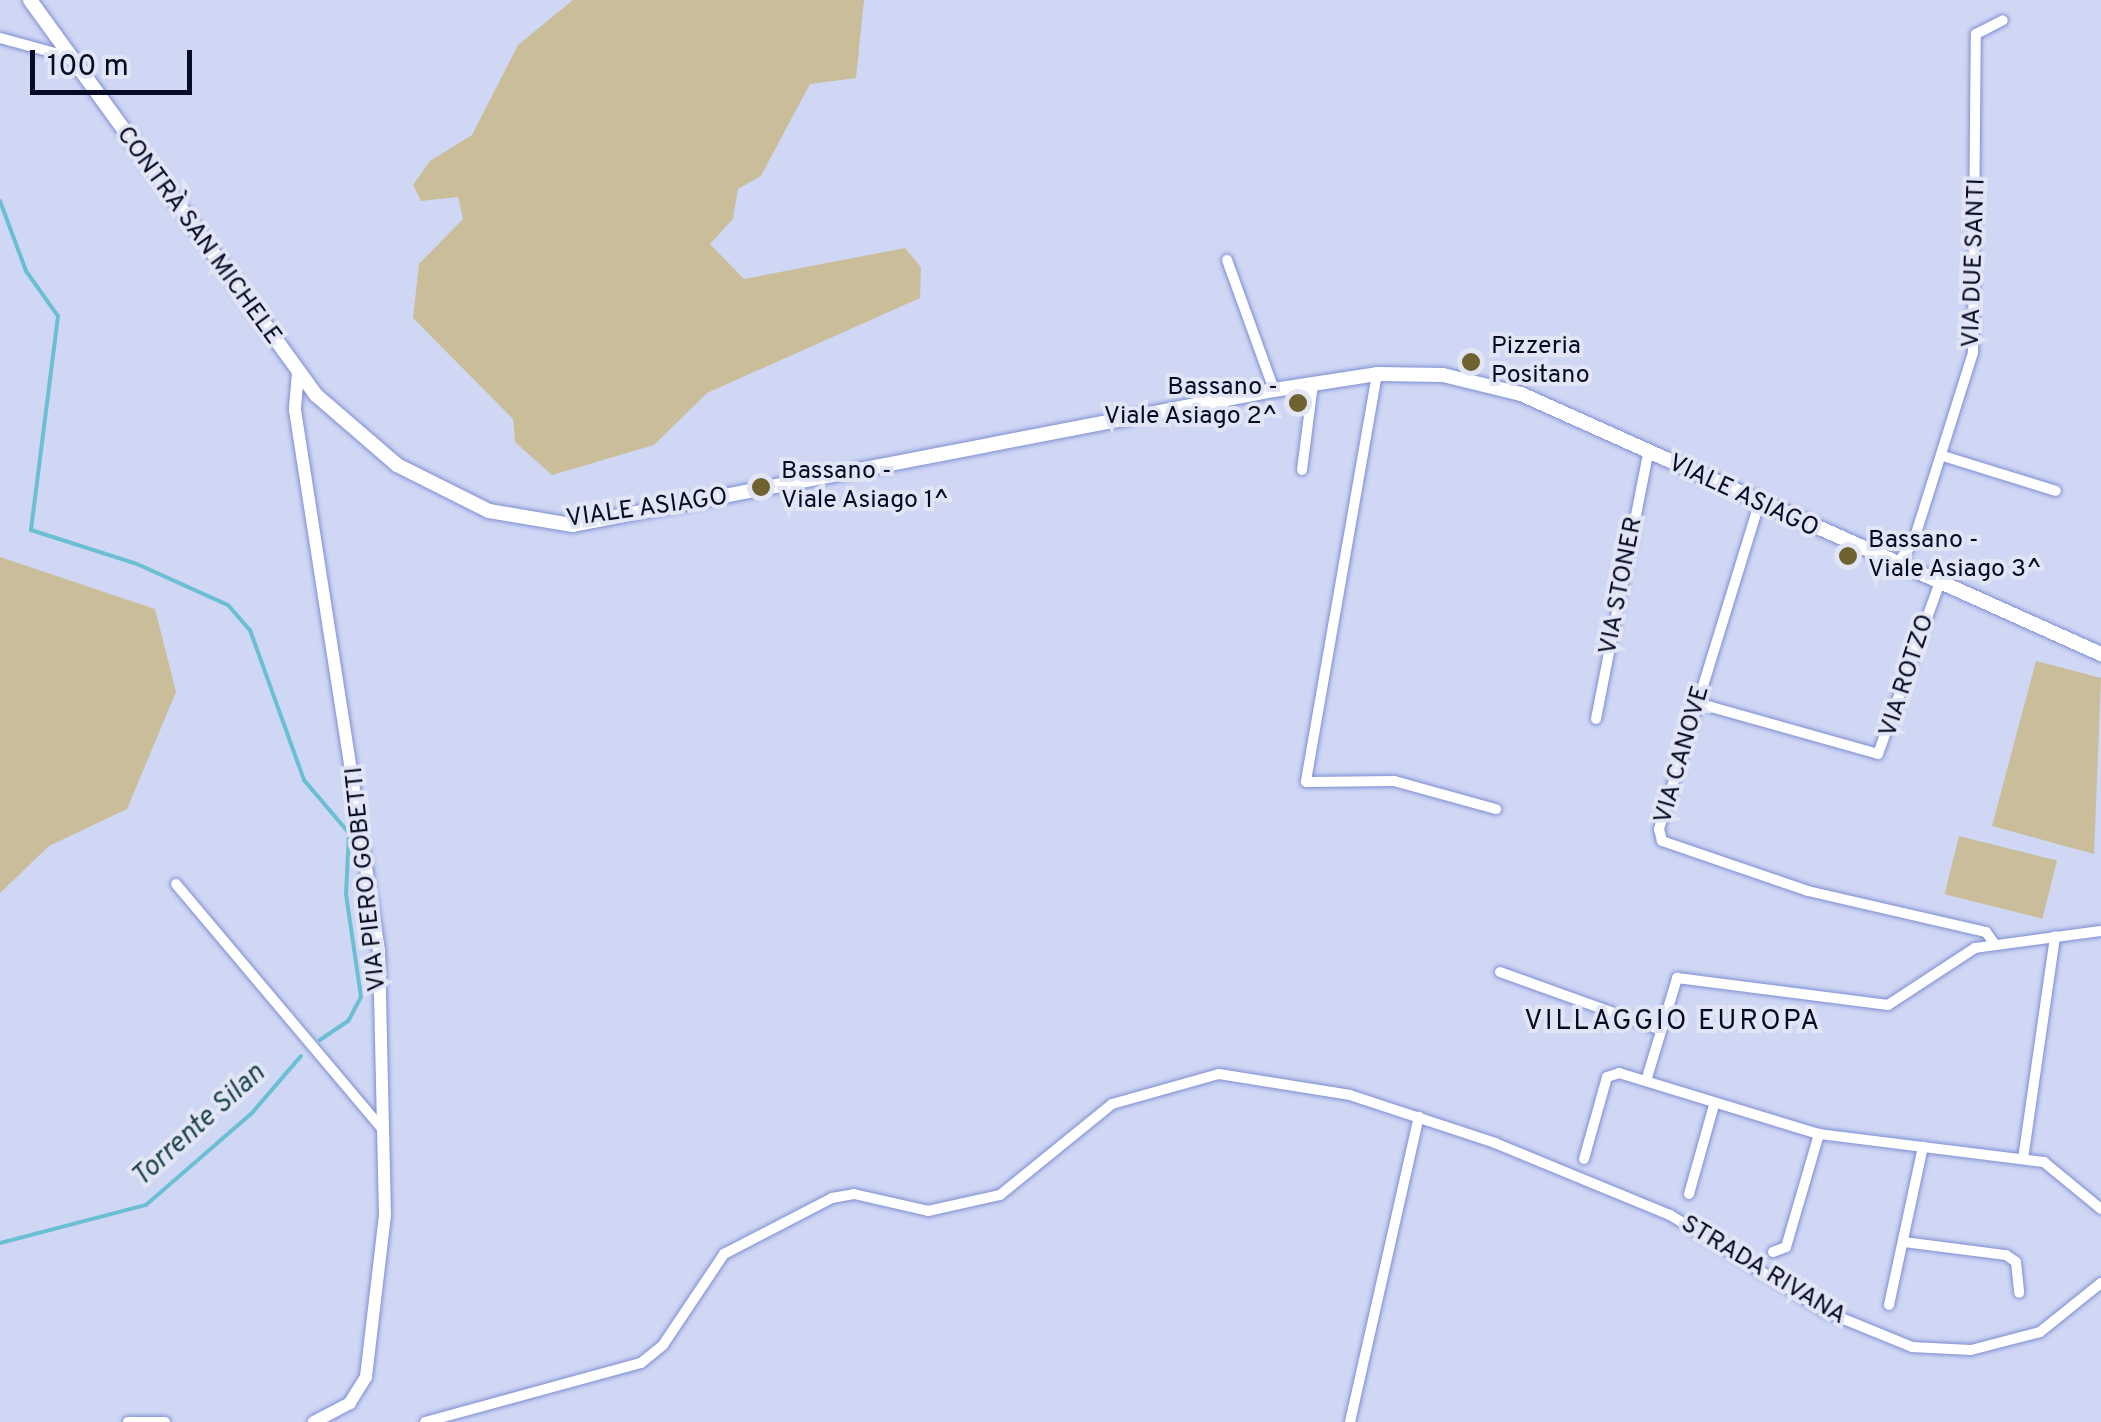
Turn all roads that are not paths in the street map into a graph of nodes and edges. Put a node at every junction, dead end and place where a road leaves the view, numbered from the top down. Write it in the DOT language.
graph roads {
  1 [pos="30,0"];
  2 [pos="2002,20"];
  3 [pos="0,38"];
  4 [pos="70,56"];
  5 [pos="1227,260"];
  6 [pos="298,374"];
  7 [pos="1377,374"];
  8 [pos="1313,384"];
  9 [pos="1274,390"];
  10 [pos="1648,453"];
  11 [pos="1943,456"];
  12 [pos="1302,470"];
  13 [pos="2056,490"];
  14 [pos="1759,504"];
  15 [pos="1894,567"];
  16 [pos="1938,587"];
  17 [pos="2101,654"];
  18 [pos="1697,704"];
  19 [pos="1596,719"];
  20 [pos="1496,810"];
  21 [pos="176,884"];
  22 [pos="2101,931"];
  23 [pos="2055,936"];
  24 [pos="1994,943"];
  25 [pos="1500,972"];
  26 [pos="1658,1028"];
  27 [pos="1646,1080"];
  28 [pos="1714,1105"];
  29 [pos="1420,1116"];
  30 [pos="382,1129"];
  31 [pos="1820,1134"];
  32 [pos="1922,1146"];
  33 [pos="1584,1159"];
  34 [pos="2023,1159"];
  35 [pos="1689,1194"];
  36 [pos="2101,1210"];
  37 [pos="1904,1242"];
  38 [pos="1773,1252"];
  39 [pos="2101,1283"];
  40 [pos="2019,1293"];
  41 [pos="1889,1305"];
  42 [pos="128,1422"];
  43 [pos="165,1422"];
  44 [pos="314,1422"];
  45 [pos="425,1422"];
  46 [pos="1350,1422"];
  1 -- 4 [label="main road, CONTRÀ SAN MICHELE"];
  2 -- 11 [label="street, VIA DUE SANTI"];
  3 -- 4 [label="street"];
  4 -- 6 [label="main road, CONTRÀ SAN MICHELE"];
  5 -- 9 [label="street"];
  6 -- 9 [label="main road, VIALE ASIAGO"];
  6 -- 30 [label="street, VIA PIERO GOBETTI"];
  7 -- 8 [label="main road, VIALE ASIAGO"];
  7 -- 10 [label="main road, VIALE ASIAGO"];
  7 -- 20 [label="street"];
  8 -- 9 [label="main road, VIALE ASIAGO"];
  8 -- 12 [label="street"];
  10 -- 14 [label="main road, VIALE ASIAGO"];
  10 -- 19 [label="street, VIA STONER"];
  11 -- 13 [label="street"];
  11 -- 15 [label="street, VIA DUE SANTI"];
  14 -- 15 [label="main road, VIALE ASIAGO"];
  14 -- 18 [label="street, VIA CANOVE"];
  15 -- 16 [label="main road, VIALE ASIAGO"];
  16 -- 17 [label="main road, VIALE ASIAGO"];
  16 -- 18 [label="street, VIA ROTZO"];
  18 -- 24 [label="street, VIA CANOVE"];
  21 -- 30 [label="street"];
  22 -- 23 [label="street"];
  23 -- 24 [label="street"];
  23 -- 34 [label="street"];
  24 -- 26 [label="street"];
  25 -- 26 [label="street"];
  26 -- 27 [label="street"];
  27 -- 28 [label="street"];
  27 -- 33 [label="street"];
  28 -- 31 [label="street"];
  28 -- 35 [label="street"];
  29 -- 39 [label="street, STRADA RIVANA"];
  29 -- 45 [label="street, STRADA RIVANA"];
  29 -- 46 [label="street"];
  30 -- 44 [label="street, VIA PIERO GOBETTI"];
  31 -- 32 [label="street"];
  31 -- 38 [label="street"];
  32 -- 34 [label="street"];
  32 -- 37 [label="street"];
  34 -- 36 [label="street"];
  37 -- 40 [label="street"];
  37 -- 41 [label="street"];
  42 -- 43 [label="street"];
}
